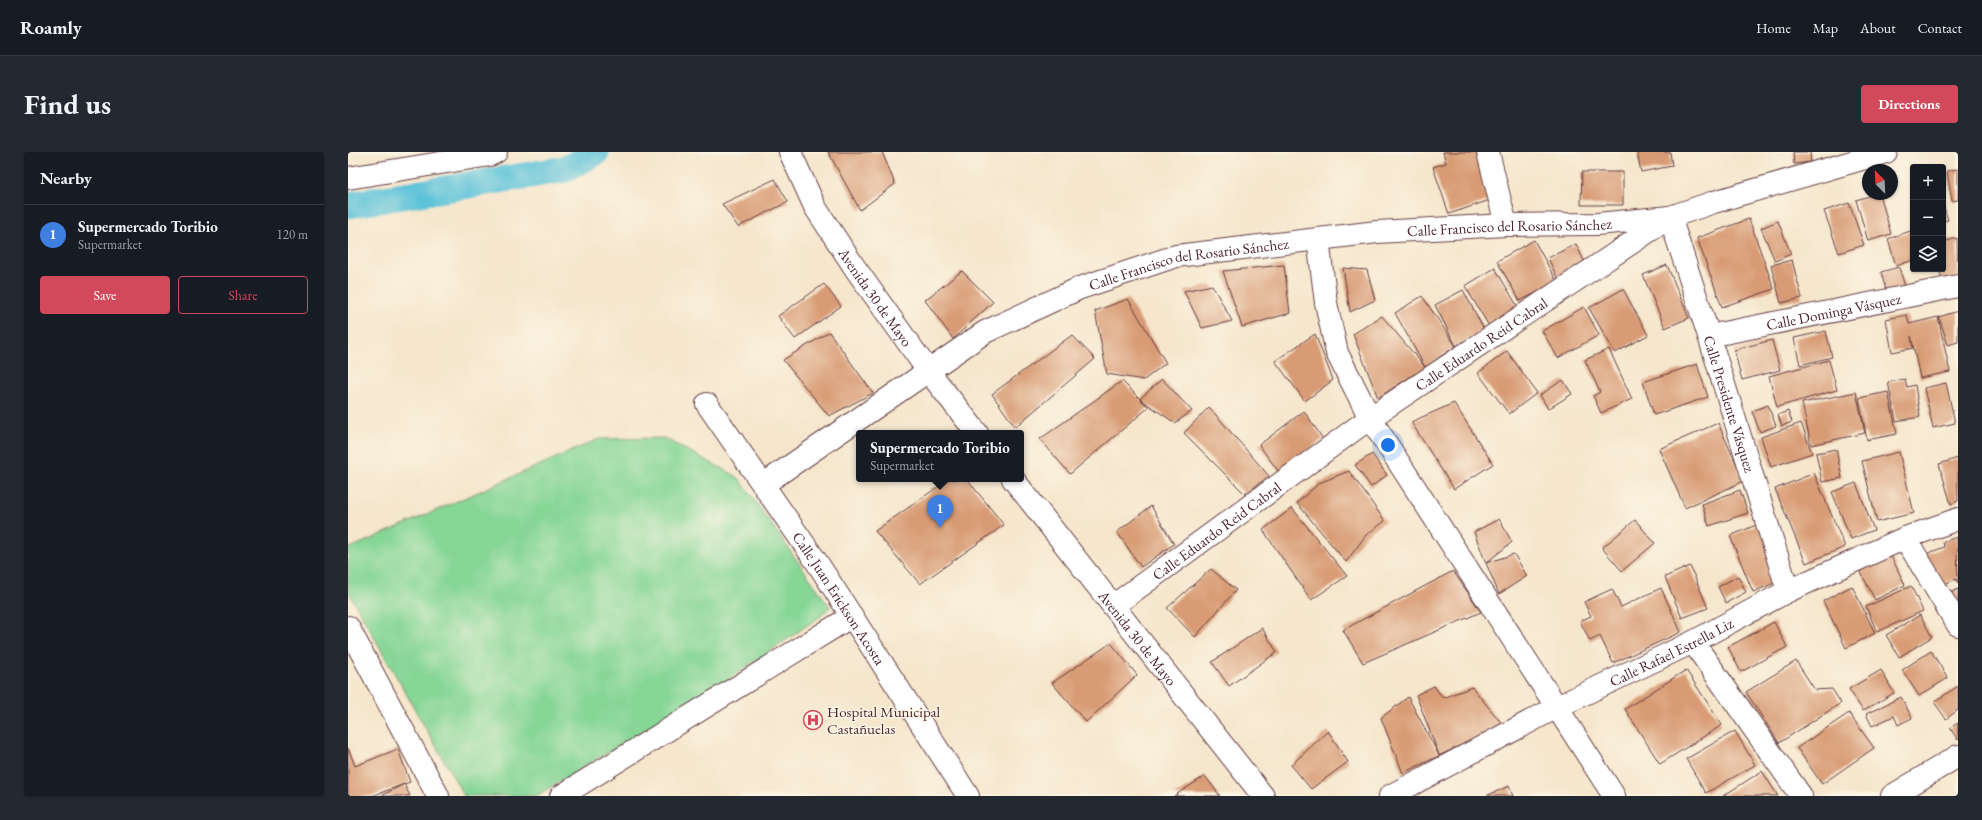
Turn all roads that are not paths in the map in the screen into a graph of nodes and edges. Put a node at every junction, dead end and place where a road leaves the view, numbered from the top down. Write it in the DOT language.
graph roads {
  1 [pos="496,152"];
  2 [pos="790,152"];
  3 [pos="1488,152"];
  4 [pos="1886,152"];
  5 [pos="348,178"];
  6 [pos="1670,217"];
  7 [pos="1506,225"];
  8 [pos="1318,239"];
  9 [pos="1958,286"];
  10 [pos="1709,336"];
  11 [pos="929,372"];
  12 [pos="708,404"];
  13 [pos="1370,418"];
  14 [pos="975,430"];
  15 [pos="1015,482"];
  16 [pos="764,484"];
  17 [pos="1958,519"];
  18 [pos="1905,538"];
  19 [pos="1788,591"];
  20 [pos="1113,606"];
  21 [pos="852,616"];
  22 [pos="1958,625"];
  23 [pos="348,627"];
  24 [pos="1693,642"];
  25 [pos="1557,707"];
  26 [pos="1958,756"];
  27 [pos="438,796"];
  28 [pos="561,796"];
  29 [pos="968,796"];
  30 [pos="1263,796"];
  31 [pos="1390,796"];
  32 [pos="1614,796"];
  33 [pos="1801,796"];
  34 [pos="1892,796"];
  1 -- 5 [label="street"];
  2 -- 11 [label="street, Avenida 30 de Mayo"];
  3 -- 7 [label="street"];
  4 -- 6 [label="street, Calle Eduardo Reid Cabral"];
  6 -- 7 [label="street, Calle Francisco del Rosario Sánchez"];
  6 -- 10 [label="street, Calle Presidente Vásquez"];
  6 -- 13 [label="street, Calle Eduardo Reid Cabral"];
  7 -- 8 [label="street, Calle Francisco del Rosario Sánchez"];
  8 -- 11 [label="street, Calle Francisco del Rosario Sánchez"];
  8 -- 13 [label="street"];
  9 -- 10 [label="street, Calle Dominga Vásquez"];
  10 -- 19 [label="street, Calle Presidente Vásquez"];
  11 -- 14 [label="street, Avenida 30 de Mayo"];
  11 -- 16 [label="street, Calle Francisco del Rosario Sánchez"];
  12 -- 16 [label="street, Calle Juan Erickson Acosta"];
  13 -- 20 [label="street, Calle Eduardo Reid Cabral"];
  13 -- 25 [label="street"];
  15 -- 20 [label="street, Avenida 30 de Mayo"];
  16 -- 21 [label="street, Calle Juan Erickson Acosta"];
  17 -- 18 [label="street, Calle Rafael Estrella Liz"];
  18 -- 19 [label="street, Calle Rafael Estrella Liz"];
  18 -- 22 [label="street"];
  19 -- 24 [label="street, Calle Rafael Estrella Liz"];
  20 -- 30 [label="street, Avenida 30 de Mayo"];
  21 -- 28 [label="street"];
  21 -- 29 [label="street, Calle Juan Erickson Acosta"];
  23 -- 27 [label="street"];
  24 -- 25 [label="street, Calle Rafael Estrella Liz"];
  24 -- 33 [label="street"];
  25 -- 31 [label="street, Calle Rafael Estrella Liz"];
  25 -- 32 [label="street"];
  26 -- 34 [label="street"];
}
